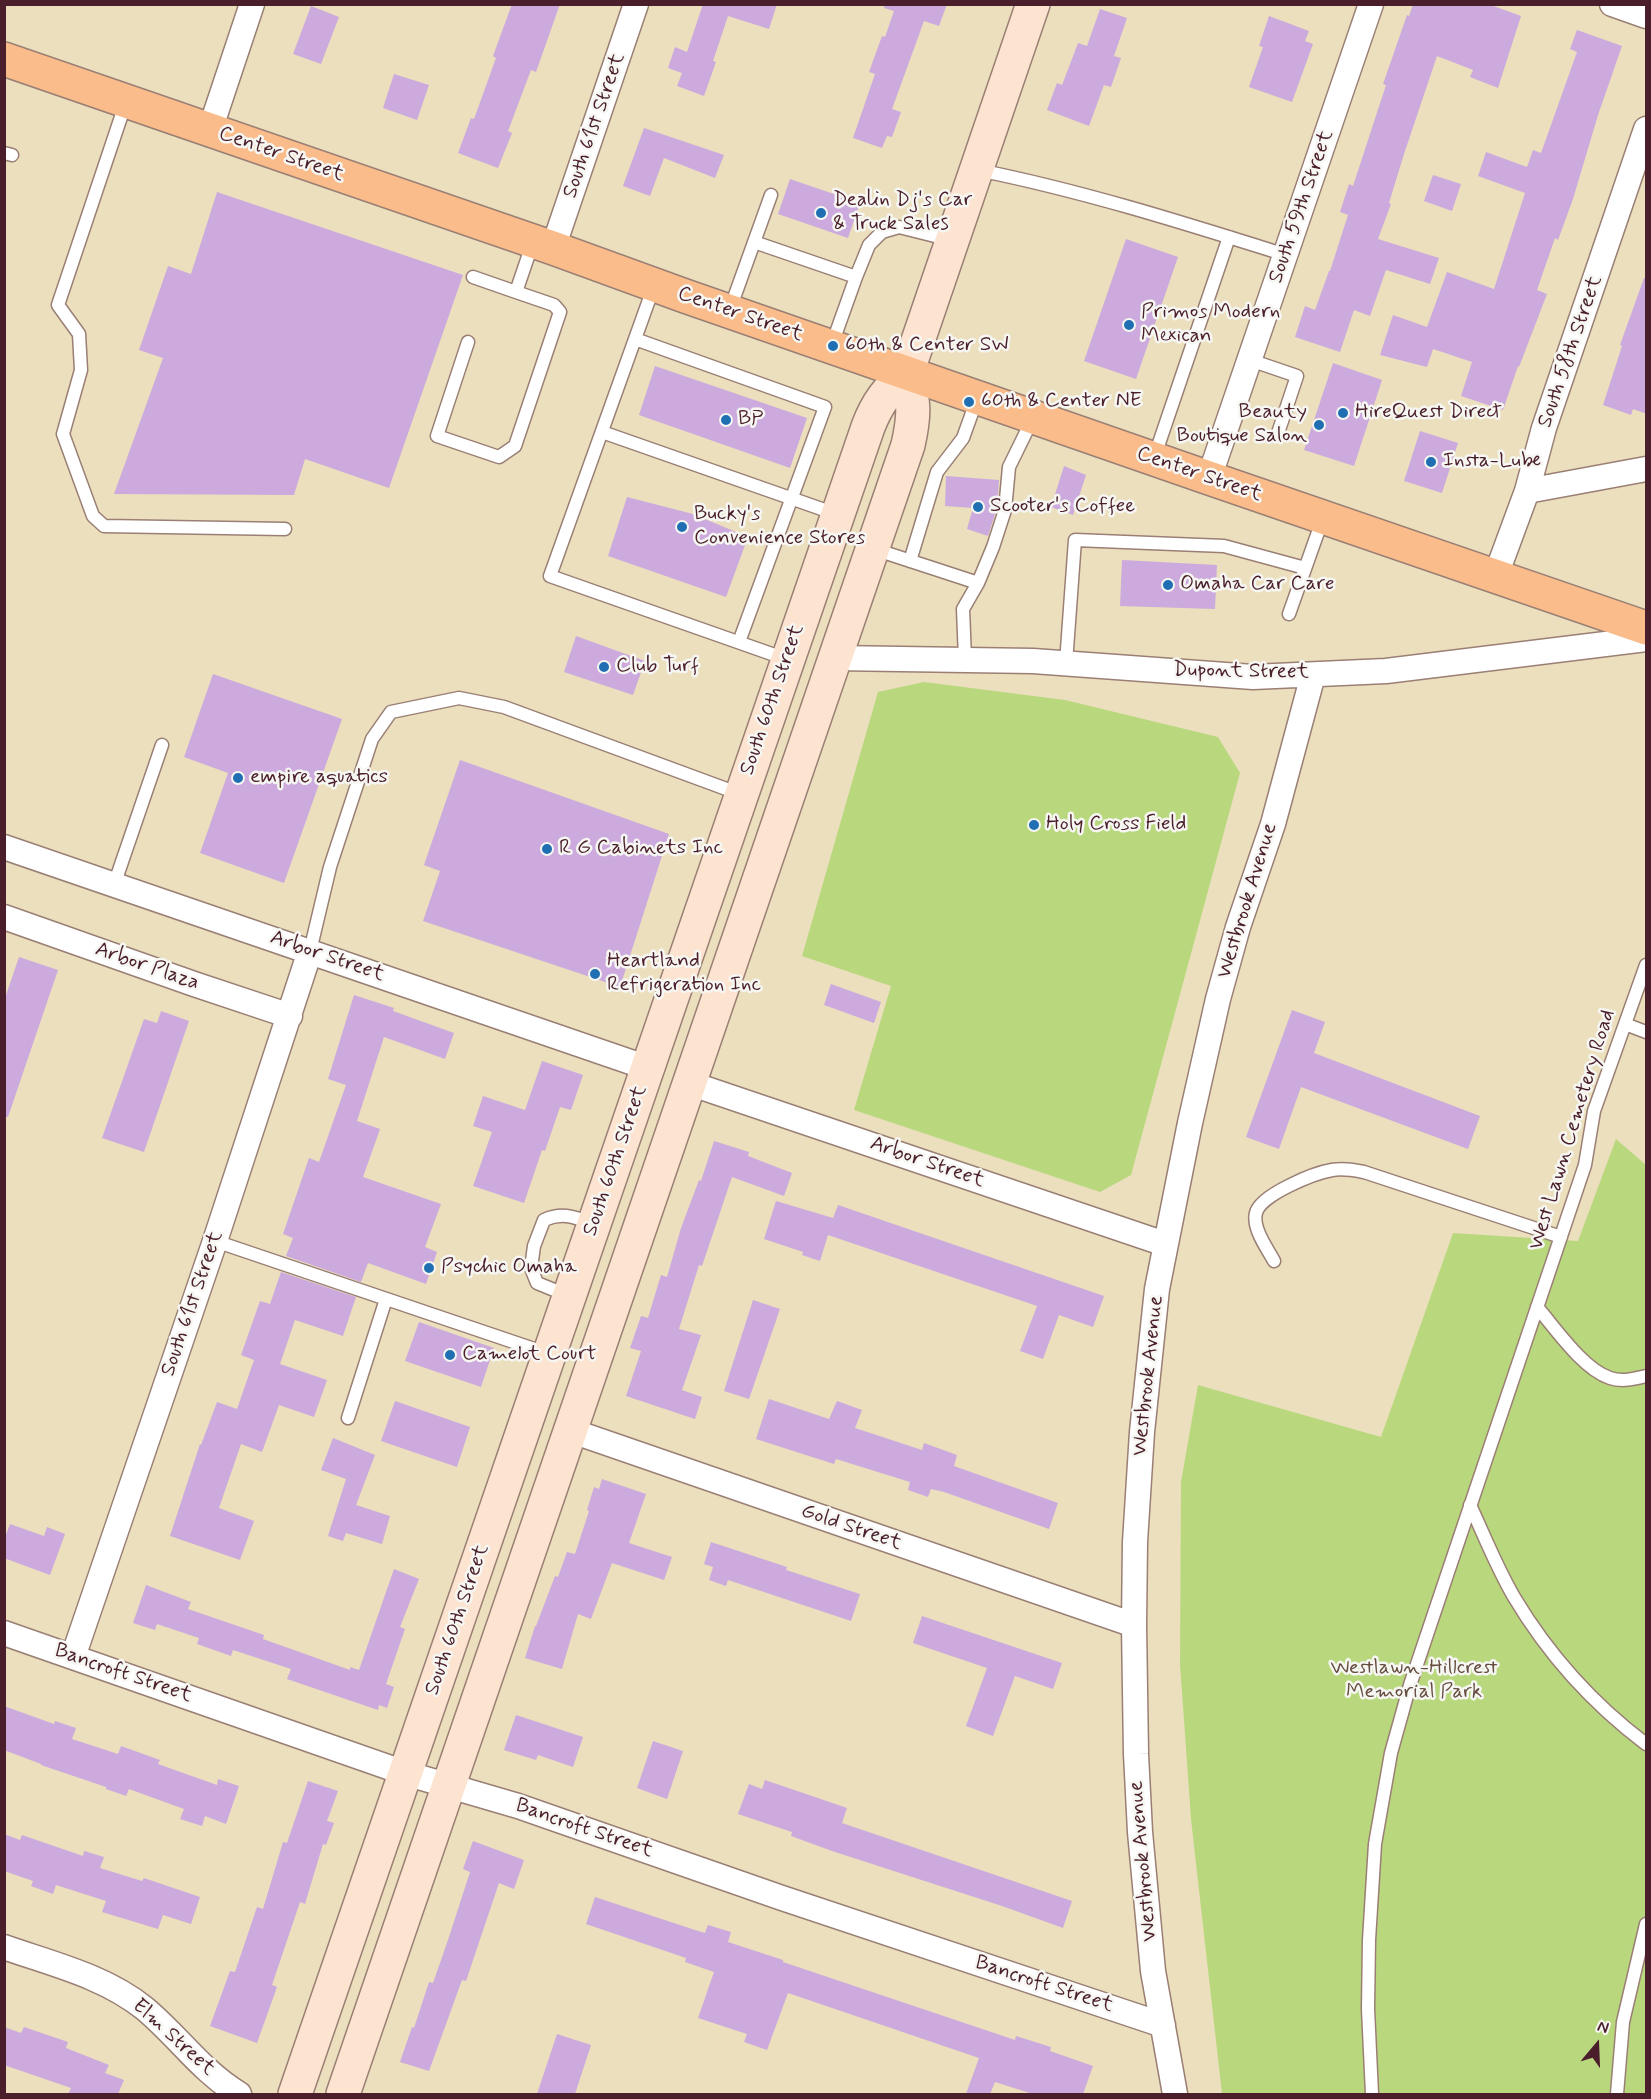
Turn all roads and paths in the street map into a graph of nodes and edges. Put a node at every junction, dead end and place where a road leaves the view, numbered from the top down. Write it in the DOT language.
graph roads {
  1 [pos="252,4"];
  2 [pos="636,4"];
  3 [pos="1033,4"];
  4 [pos="1371,4"];
  5 [pos="1612,4"];
  6 [pos="1647,16"];
  7 [pos="4,58"];
  8 [pos="127,101"];
  9 [pos="1647,129"];
  10 [pos="210,130"];
  11 [pos="977,170"];
  12 [pos="771,195"];
  13 [pos="1228,237"];
  14 [pos="952,240"];
  15 [pos="754,242"];
  16 [pos="543,244"];
  17 [pos="1286,255"];
  18 [pos="473,277"];
  19 [pos="856,277"];
  20 [pos="654,284"];
  21 [pos="516,292"];
  22 [pos="730,310"];
  23 [pos="635,339"];
  24 [pos="468,342"];
  25 [pos="831,346"];
  26 [pos="1250,360"];
  27 [pos="907,373"];
  28 [pos="977,398"];
  29 [pos="1034,417"];
  30 [pos="602,432"];
  31 [pos="1278,433"];
  32 [pos="1153,459"];
  33 [pos="1647,469"];
  34 [pos="1209,478"];
  35 [pos="1527,491"];
  36 [pos="792,498"];
  37 [pos="837,514"];
  38 [pos="1323,517"];
  39 [pos="285,529"];
  40 [pos="872,548"];
  41 [pos="910,561"];
  42 [pos="1305,568"];
  43 [pos="1496,575"];
  44 [pos="978,583"];
  45 [pos="1289,614"];
  46 [pos="1645,627"];
  47 [pos="739,642"];
  48 [pos="834,658"];
  49 [pos="787,659"];
  50 [pos="965,659"];
  51 [pos="1066,663"];
  52 [pos="1313,675"];
  53 [pos="162,745"];
  54 [pos="741,794"];
  55 [pos="4,847"];
  56 [pos="114,885"];
  57 [pos="710,886"];
  58 [pos="4,917"];
  59 [pos="310,951"];
  60 [pos="1647,965"];
  61 [pos="290,1016"];
  62 [pos="1625,1024"];
  63 [pos="1647,1032"];
  64 [pos="648,1068"];
  65 [pos="689,1083"];
  66 [pos="594,1224"];
  67 [pos="1561,1237"];
  68 [pos="215,1241"];
  69 [pos="1165,1244"];
  70 [pos="630,1253"];
  71 [pos="1274,1261"];
  72 [pos="570,1296"];
  73 [pos="386,1299"];
  74 [pos="1537,1307"];
  75 [pos="550,1355"];
  76 [pos="1647,1376"];
  77 [pos="348,1418"];
  78 [pos="569,1430"];
  79 [pos="1470,1505"];
  80 [pos="1134,1625"];
  81 [pos="4,1633"];
  82 [pos="73,1657"];
  83 [pos="1647,1744"];
  84 [pos="405,1773"];
  85 [pos="449,1785"];
  86 [pos="1647,1924"];
  87 [pos="4,1947"];
  88 [pos="1163,2025"];
  89 [pos="239,2094"];
  90 [pos="295,2094"];
  91 [pos="343,2094"];
  92 [pos="1175,2094"];
  93 [pos="1372,2094"];
  94 [pos="1617,2094"];
  1 -- 10 [label="street"];
  2 -- 16 [label="street, South 61st Street"];
  3 -- 11 [label="main road, South 60th Street"];
  4 -- 17 [label="street, South 59th Street"];
  5 -- 6 [label="street"];
  7 -- 8 [label="main road, Center Street"];
  8 -- 10 [label="main road, Center Street"];
  8 -- 39 [label="lane"];
  9 -- 35 [label="street, South 58th Street"];
  10 -- 16 [label="main road, Center Street"];
  11 -- 13 [label="lane"];
  11 -- 14 [label="main road, South 60th Street"];
  12 -- 15 [label="lane"];
  13 -- 17 [label="lane"];
  13 -- 32 [label="lane"];
  14 -- 19 [label="lane"];
  14 -- 27 [label="main road, South 60th Street"];
  15 -- 19 [label="lane"];
  15 -- 22 [label="lane"];
  16 -- 20 [label="main road, Center Street"];
  16 -- 21 [label="lane"];
  17 -- 26 [label="street, South 59th Street"];
  18 -- 21 [label="lane"];
  19 -- 25 [label="lane"];
  20 -- 22 [label="main road, Center Street"];
  20 -- 23 [label="lane"];
  21 -- 24 [label="lane"];
  22 -- 25 [label="main road, Center Street"];
  23 -- 30 [label="lane"];
  23 -- 36 [label="lane"];
  25 -- 27 [label="main road, Center Street"];
  26 -- 31 [label="lane"];
  26 -- 34 [label="street, South 59th Street"];
  27 -- 28 [label="main road, Center Street"];
  27 -- 37 [label="main road, South 60th Street"];
  27 -- 40 [label="main road, South 60th Street"];
  28 -- 29 [label="main road, Center Street"];
  28 -- 41 [label="lane"];
  29 -- 32 [label="main road, Center Street"];
  29 -- 44 [label="lane"];
  30 -- 36 [label="lane"];
  30 -- 47 [label="lane"];
  32 -- 34 [label="main road, Center Street"];
  33 -- 35 [label="street"];
  34 -- 38 [label="main road, Center Street"];
  35 -- 43 [label="street, South 58th Street"];
  36 -- 37 [label="lane"];
  36 -- 47 [label="lane"];
  37 -- 49 [label="main road, South 60th Street"];
  38 -- 42 [label="lane"];
  38 -- 43 [label="main road, Center Street"];
  40 -- 41 [label="lane"];
  40 -- 48 [label="main road, South 60th Street"];
  41 -- 44 [label="lane"];
  42 -- 45 [label="lane"];
  42 -- 51 [label="lane"];
  43 -- 46 [label="main road, Center Street"];
  44 -- 50 [label="lane"];
  46 -- 52 [label="street, Dupont Street"];
  47 -- 49 [label="lane"];
  48 -- 50 [label="street, Dupont Street"];
  48 -- 65 [label="main road, South 60th Street"];
  49 -- 54 [label="main road, South 60th Street"];
  50 -- 51 [label="street, Dupont Street"];
  51 -- 52 [label="street, Dupont Street"];
  52 -- 69 [label="street, Westbrook Avenue"];
  53 -- 56 [label="lane"];
  54 -- 57 [label="main road, South 60th Street"];
  54 -- 59 [label="lane"];
  55 -- 56 [label="street, Arbor Street"];
  56 -- 59 [label="street, Arbor Street"];
  57 -- 64 [label="main road, South 60th Street"];
  57 -- 65 [label="main road"];
  58 -- 61 [label="street, Arbor Plaza"];
  59 -- 61 [label="street, South 61st Street"];
  59 -- 64 [label="street, Arbor Street"];
  60 -- 62 [label="lane, West Lawn Cemetery Road"];
  61 -- 68 [label="street, South 61st Street"];
  62 -- 63 [label="lane"];
  62 -- 67 [label="lane, West Lawn Cemetery Road"];
  64 -- 66 [label="main road, South 60th Street"];
  64 -- 70 [label="main road"];
  65 -- 69 [label="street, Arbor Street"];
  65 -- 70 [label="main road, South 60th Street"];
  66 -- 72 [label="main road, South 60th Street"];
  66 -- 72 [label="lane"];
  67 -- 71 [label="lane"];
  67 -- 74 [label="lane, West Lawn Cemetery Road"];
  68 -- 73 [label="lane"];
  68 -- 82 [label="street, South 61st Street"];
  69 -- 80 [label="street, Westbrook Avenue"];
  70 -- 78 [label="main road, South 60th Street"];
  72 -- 75 [label="main road, South 60th Street"];
  73 -- 75 [label="lane"];
  73 -- 77 [label="lane"];
  74 -- 76 [label="lane"];
  74 -- 79 [label="lane, West Lawn Cemetery Road"];
  75 -- 84 [label="main road, South 60th Street"];
  78 -- 80 [label="street, Gold Street"];
  78 -- 85 [label="main road, South 60th Street"];
  79 -- 83 [label="lane"];
  79 -- 93 [label="lane, West Lawn Cemetery Road"];
  80 -- 88 [label="street, Westbrook Avenue"];
  81 -- 82 [label="street, Bancroft Street"];
  82 -- 84 [label="street, Bancroft Street"];
  84 -- 85 [label="street, Bancroft Street"];
  84 -- 90 [label="main road, South 60th Street"];
  85 -- 88 [label="street, Bancroft Street"];
  85 -- 91 [label="main road, South 60th Street"];
  86 -- 94 [label="lane"];
  87 -- 89 [label="street, Elm Street"];
  88 -- 92 [label="street, Westbrook Avenue"];
}
